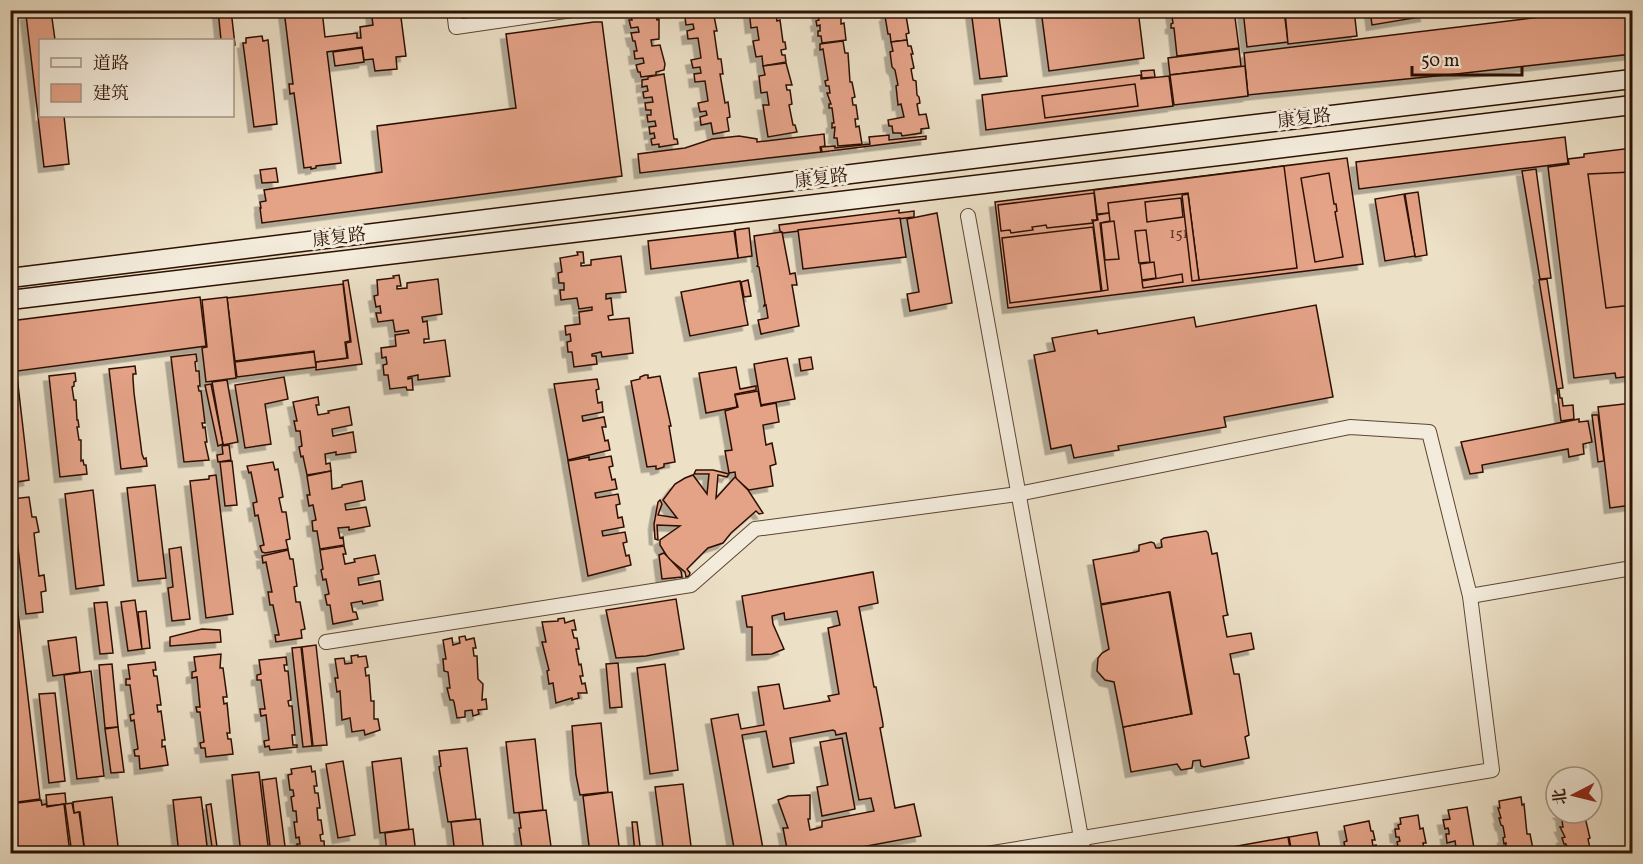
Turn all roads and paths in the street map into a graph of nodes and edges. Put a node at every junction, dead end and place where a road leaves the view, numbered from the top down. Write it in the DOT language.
graph roads {
  1 [pos="454,10"];
  2 [pos="572,10"];
  3 [pos="1632,80"];
  4 [pos="1632,105"];
  5 [pos="968,216"];
  6 [pos="10,278"];
  7 [pos="10,300"];
  8 [pos="1018,494"];
  9 [pos="1632,568"];
  10 [pos="1470,596"];
  11 [pos="326,642"];
  12 [pos="1082,837"];
  13 [pos="987,854"];
  14 [pos="1084,854"];
  1 -- 2 [label="street"];
  3 -- 6 [label="main road, 康复路"];
  4 -- 7 [label="main road, 康复路"];
  5 -- 8 [label="street"];
  8 -- 10 [label="street"];
  8 -- 11 [label="street"];
  8 -- 12 [label="street"];
  9 -- 10 [label="street"];
  10 -- 12 [label="street"];
  12 -- 13 [label="street"];
  12 -- 14 [label="street"];
}
